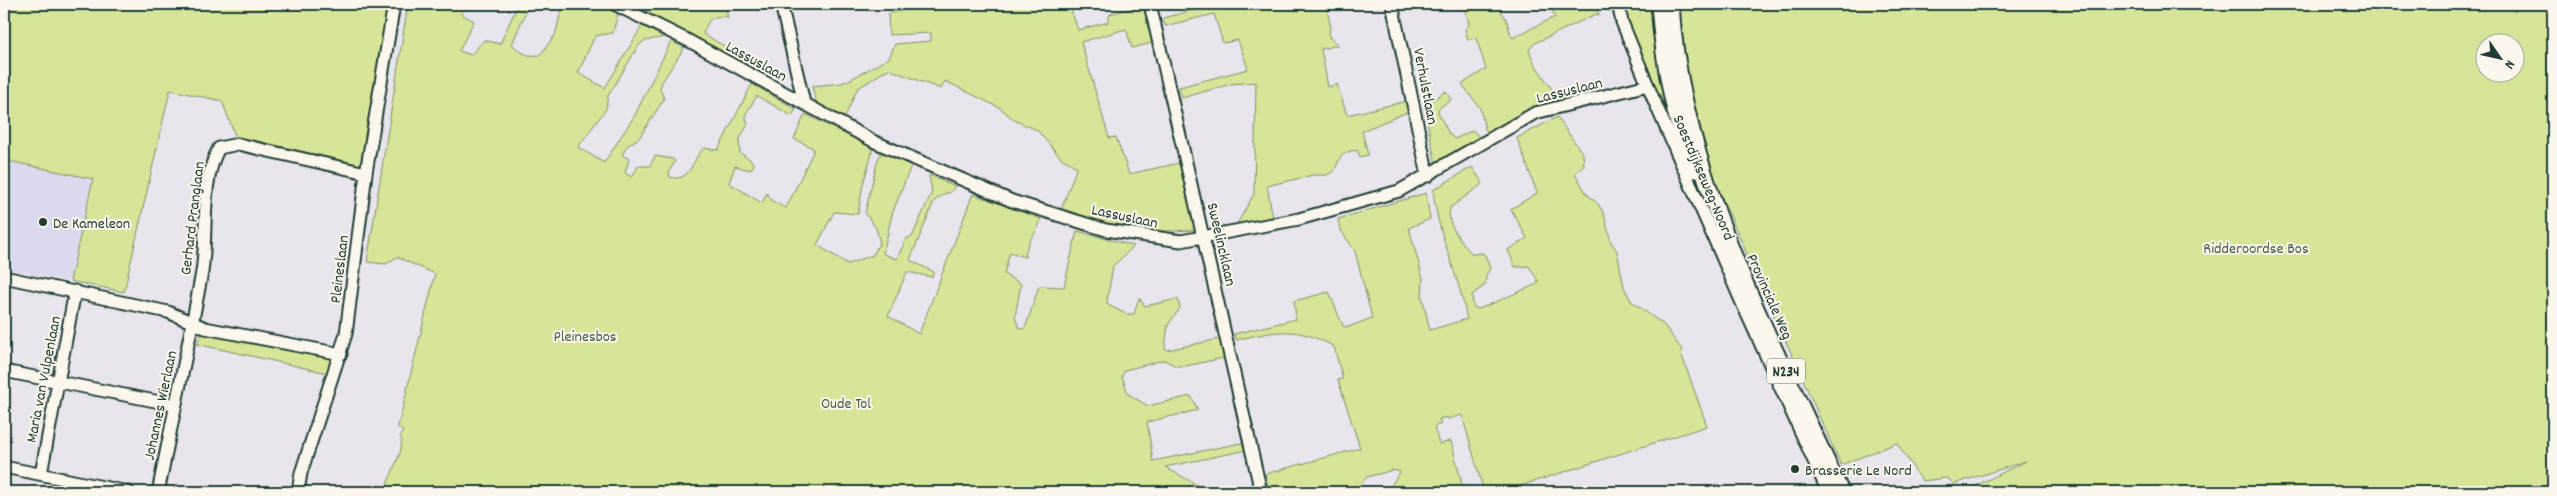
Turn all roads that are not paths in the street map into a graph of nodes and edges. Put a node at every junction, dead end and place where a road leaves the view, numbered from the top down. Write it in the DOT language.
graph roads {
  1 [pos="394,4"];
  2 [pos="614,4"];
  3 [pos="781,4"];
  4 [pos="1150,4"];
  5 [pos="1392,4"];
  6 [pos="1659,4"];
  7 [pos="1671,4"];
  8 [pos="1618,6"];
  9 [pos="1648,85"];
  10 [pos="804,104"];
  11 [pos="366,173"];
  12 [pos="1428,176"];
  13 [pos="1205,238"];
  14 [pos="1732,250"];
  15 [pos="4,277"];
  16 [pos="75,291"];
  17 [pos="192,323"];
  18 [pos="341,354"];
  19 [pos="4,372"];
  20 [pos="58,382"];
  21 [pos="175,405"];
  22 [pos="4,467"];
  23 [pos="41,474"];
  24 [pos="128,492"];
  25 [pos="156,492"];
  26 [pos="298,492"];
  27 [pos="1261,492"];
  28 [pos="1828,492"];
  29 [pos="1841,492"];
  1 -- 11 [label="street, Pleineslaan"];
  2 -- 10 [label="street, Lassuslaan"];
  3 -- 10 [label="street"];
  4 -- 13 [label="street, Sweelincklaan"];
  5 -- 12 [label="street, Verhulstlaan"];
  6 -- 14 [label="main road, Provinciale Weg / N234"];
  7 -- 14 [label="main road, Provinciale Weg / N234"];
  8 -- 9 [label="street, Soestdijkseweg-Noord"];
  9 -- 12 [label="street, Lassuslaan"];
  9 -- 28 [label="street, Soestdijkseweg-Noord"];
  10 -- 13 [label="street, Lassuslaan"];
  11 -- 17 [label="street, Gerhard Pranglaan"];
  11 -- 18 [label="street, Pleineslaan"];
  12 -- 13 [label="street, Lassuslaan"];
  13 -- 27 [label="street, Sweelincklaan"];
  14 -- 29 [label="main road, Provinciale Weg / N234"];
  15 -- 16 [label="street"];
  16 -- 17 [label="street"];
  16 -- 20 [label="street, Maria van Vulpenlaan"];
  17 -- 18 [label="street"];
  17 -- 21 [label="street, Johannes Wierlaan"];
  18 -- 26 [label="street, Pleineslaan"];
  19 -- 20 [label="street"];
  20 -- 21 [label="street"];
  20 -- 23 [label="street, Maria van Vulpenlaan"];
  21 -- 25 [label="street, Johannes Wierlaan"];
  22 -- 23 [label="street"];
  23 -- 24 [label="street"];
}
